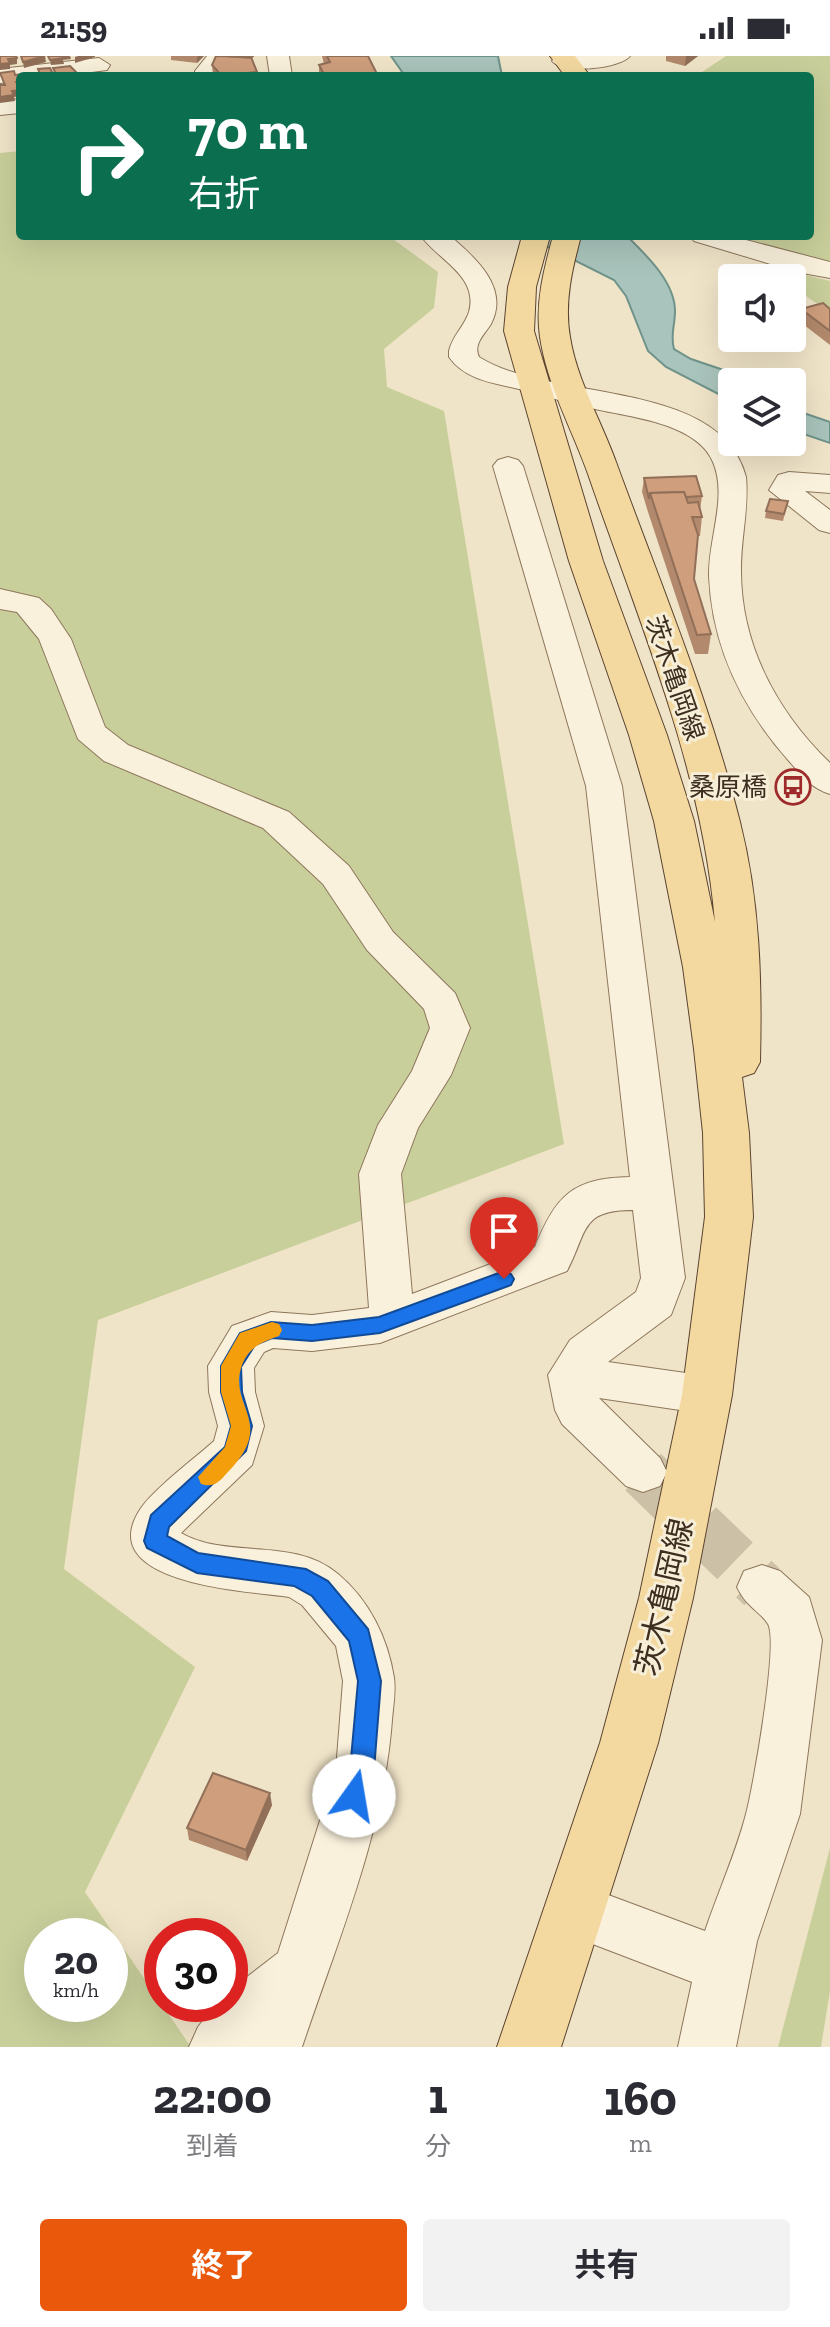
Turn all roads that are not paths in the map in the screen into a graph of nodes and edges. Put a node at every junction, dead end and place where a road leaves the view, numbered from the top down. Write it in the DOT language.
graph roads {
  1 [pos="219,56"];
  2 [pos="617,63"];
  3 [pos="99,66"];
  4 [pos="564,67"];
  5 [pos="40,72"];
  6 [pos="206,72"];
  7 [pos="439,240"];
  8 [pos="566,240"];
  9 [pos="718,240"];
  10 [pos="531,249"];
  11 [pos="830,270"];
  12 [pos="532,385"];
  13 [pos="570,394"];
  14 [pos="508,466"];
  15 [pos="830,484"];
  16 [pos="830,524"];
  17 [pos="0,599"];
  18 [pos="830,783"];
  19 [pos="726,1133"];
  20 [pos="653,1194"];
  21 [pos="392,1321"];
  22 [pos="571,1375"];
  23 [pos="707,1395"];
  24 [pos="643,1472"];
  25 [pos="762,1587"];
  26 [pos="576,1911"];
  27 [pos="724,1966"];
  28 [pos="301,1970"];
  29 [pos="218,2047"];
  30 [pos="273,2047"];
  31 [pos="529,2047"];
  32 [pos="707,2047"];
  1 -- 6 [label="street"];
  2 -- 4 [label="street"];
  3 -- 5 [label="street"];
  7 -- 12 [label="street"];
  8 -- 13 [label="main road, 茨木亀岡線"];
  9 -- 11 [label="street"];
  10 -- 12 [label="main road, 茨木亀岡線"];
  12 -- 13 [label="street"];
  12 -- 19 [label="main road, 茨木亀岡線"];
  13 -- 18 [label="street"];
  13 -- 19 [label="main road, 茨木亀岡線"];
  14 -- 20 [label="street"];
  15 -- 16 [label="street"];
  17 -- 21 [label="street"];
  19 -- 23 [label="main road, 茨木亀岡線"];
  20 -- 21 [label="street"];
  20 -- 22 [label="street"];
  21 -- 28 [label="street"];
  22 -- 23 [label="street"];
  22 -- 24 [label="street"];
  23 -- 26 [label="main road, 茨木亀岡線"];
  25 -- 27 [label="street"];
  26 -- 27 [label="street"];
  26 -- 31 [label="main road, 茨木亀岡線"];
  27 -- 32 [label="street"];
  28 -- 29 [label="street"];
  28 -- 30 [label="street"];
}
